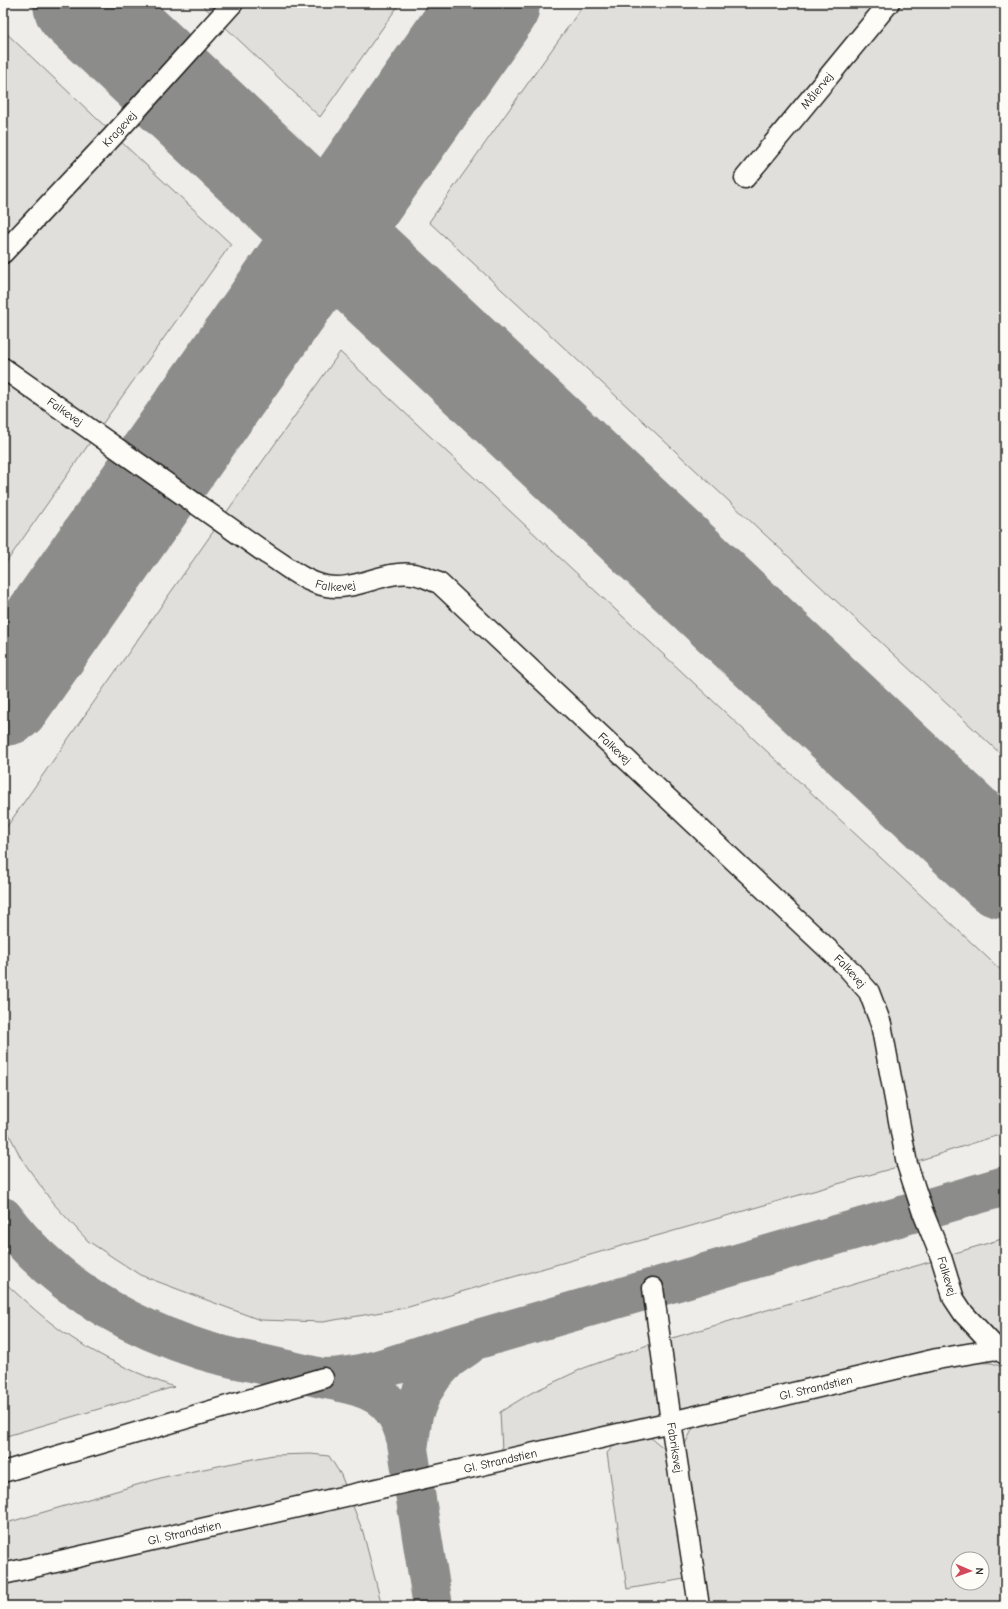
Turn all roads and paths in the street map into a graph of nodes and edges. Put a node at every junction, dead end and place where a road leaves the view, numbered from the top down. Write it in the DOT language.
graph roads {
  1 [pos="233,3"];
  2 [pos="889,3"];
  3 [pos="745,178"];
  4 [pos="3,253"];
  5 [pos="3,368"];
  6 [pos="653,1288"];
  7 [pos="1001,1352"];
  8 [pos="323,1378"];
  9 [pos="671,1422"];
  10 [pos="3,1472"];
  11 [pos="3,1574"];
  12 [pos="699,1606"];
  1 -- 4 [label="lane, Kragevej"];
  2 -- 3 [label="lane, Målervej"];
  5 -- 7 [label="lane, Falkevej"];
  6 -- 9 [label="lane, Fabriksvej"];
  7 -- 9 [label="lane, Gl. Strandstien"];
  8 -- 10 [label="lane"];
  9 -- 11 [label="lane, Gl. Strandstien"];
  9 -- 12 [label="lane, Fabriksvej"];
}
